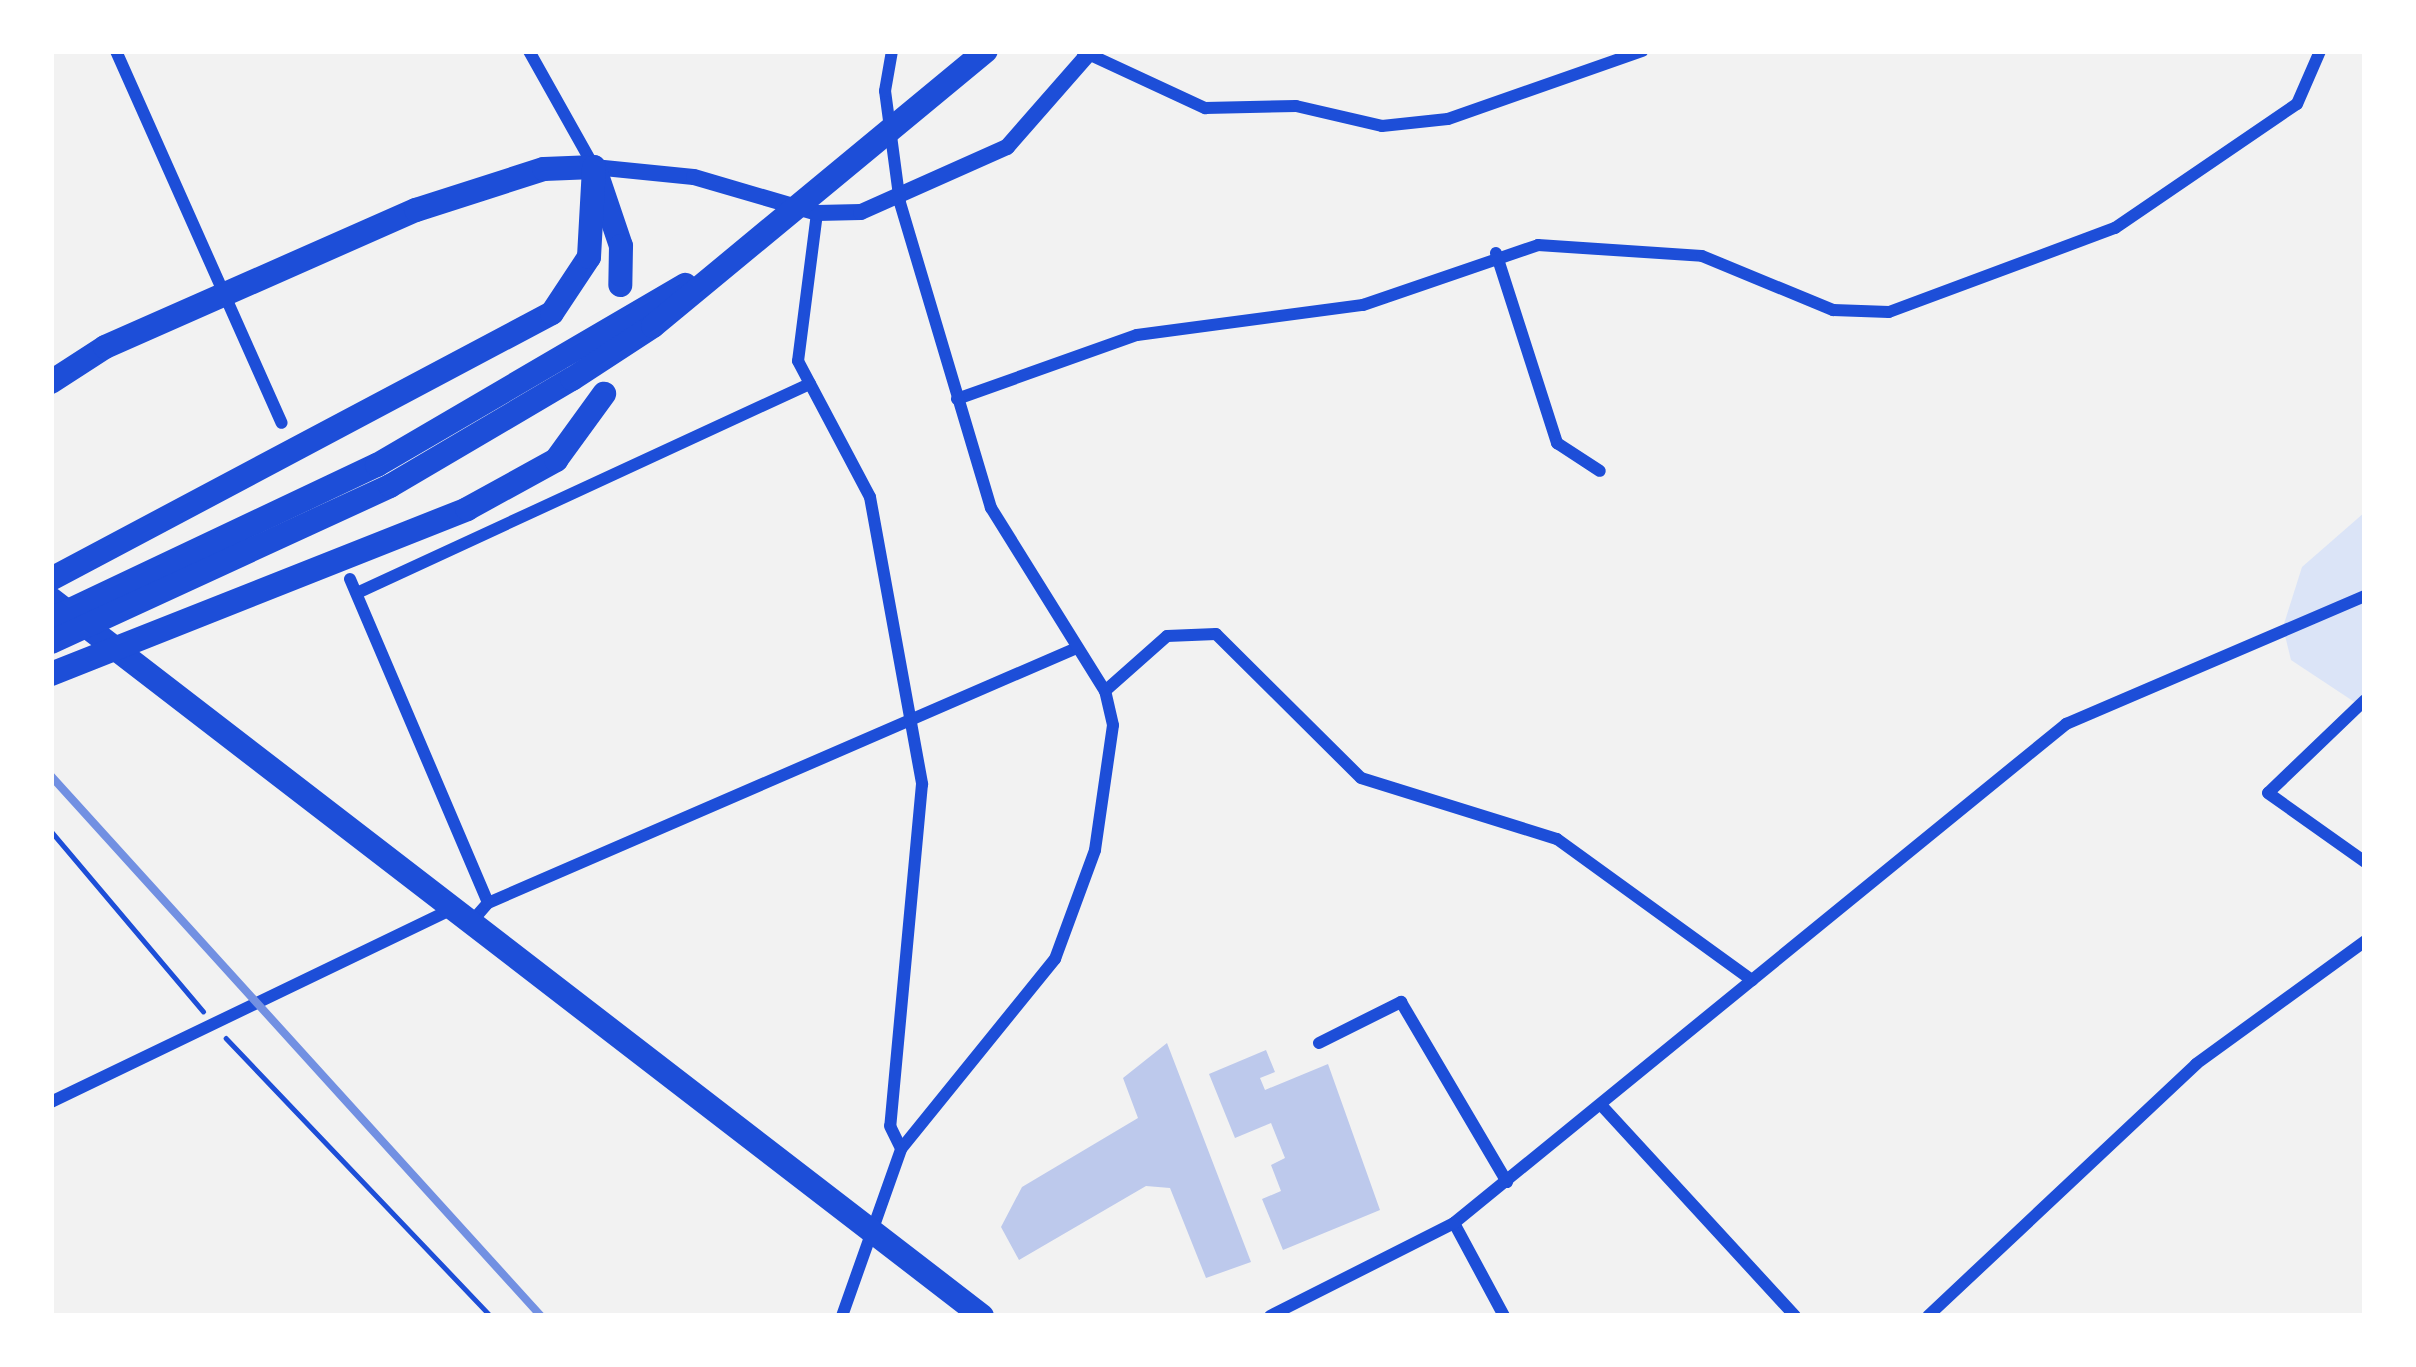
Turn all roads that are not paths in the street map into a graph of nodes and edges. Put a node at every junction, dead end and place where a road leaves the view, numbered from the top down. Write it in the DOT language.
graph roads {
  1 [pos="116,51"];
  2 [pos="529,51"];
  3 [pos="892,51"];
  4 [pos="986,51"];
  5 [pos="1642,51"];
  6 [pos="2320,51"];
  7 [pos="1087,52"];
  8 [pos="594,167"];
  9 [pos="900,203"];
  10 [pos="817,213"];
  11 [pos="1496,253"];
  12 [pos="620,285"];
  13 [pos="222,296"];
  14 [pos="566,370"];
  15 [pos="51,382"];
  16 [pos="810,384"];
  17 [pos="604,394"];
  18 [pos="957,398"];
  19 [pos="282,423"];
  20 [pos="1600,471"];
  21 [pos="51,579"];
  22 [pos="2365,596"];
  23 [pos="51,598"];
  24 [pos="51,619"];
  25 [pos="51,642"];
  26 [pos="1074,649"];
  27 [pos="51,674"];
  28 [pos="1105,691"];
  29 [pos="2365,700"];
  30 [pos="905,718"];
  31 [pos="2365,862"];
  32 [pos="473,909"];
  33 [pos="2365,941"];
  34 [pos="1752,980"];
  35 [pos="1319,1043"];
  36 [pos="51,1102"];
  37 [pos="1602,1106"];
  38 [pos="901,1149"];
  39 [pos="1507,1182"];
  40 [pos="1454,1223"];
  41 [pos="870,1228"];
  42 [pos="842,1316"];
  43 [pos="982,1316"];
  44 [pos="1270,1316"];
  45 [pos="1504,1316"];
  46 [pos="1795,1316"];
  47 [pos="1928,1316"];
  1 -- 13 [label="street"];
  2 -- 8 [label="street"];
  3 -- 9 [label="street"];
  4 -- 14 [label="highway"];
  5 -- 7 [label="street"];
  6 -- 11 [label="street"];
  7 -- 9 [label="street"];
  8 -- 10 [label="street"];
  8 -- 12 [label="highway"];
  8 -- 13 [label="highway"];
  8 -- 21 [label="highway"];
  9 -- 10 [label="street"];
  9 -- 18 [label="street"];
  10 -- 16 [label="street"];
  11 -- 18 [label="street"];
  11 -- 20 [label="street"];
  13 -- 15 [label="highway"];
  13 -- 19 [label="street"];
  14 -- 24 [label="highway"];
  14 -- 25 [label="highway"];
  16 -- 30 [label="street"];
  16 -- 32 [label="street"];
  17 -- 27 [label="highway"];
  18 -- 26 [label="street"];
  22 -- 34 [label="street"];
  23 -- 32 [label="highway"];
  26 -- 28 [label="street"];
  26 -- 30 [label="street"];
  28 -- 34 [label="street"];
  28 -- 38 [label="street"];
  29 -- 31 [label="street"];
  30 -- 32 [label="street"];
  30 -- 38 [label="street"];
  32 -- 36 [label="street"];
  32 -- 41 [label="highway"];
  33 -- 47 [label="street"];
  34 -- 37 [label="street"];
  35 -- 39 [label="street"];
  37 -- 39 [label="street"];
  37 -- 46 [label="street"];
  38 -- 41 [label="street"];
  39 -- 40 [label="street"];
  40 -- 44 [label="street"];
  40 -- 45 [label="street"];
  41 -- 42 [label="street"];
  41 -- 43 [label="highway"];
}
